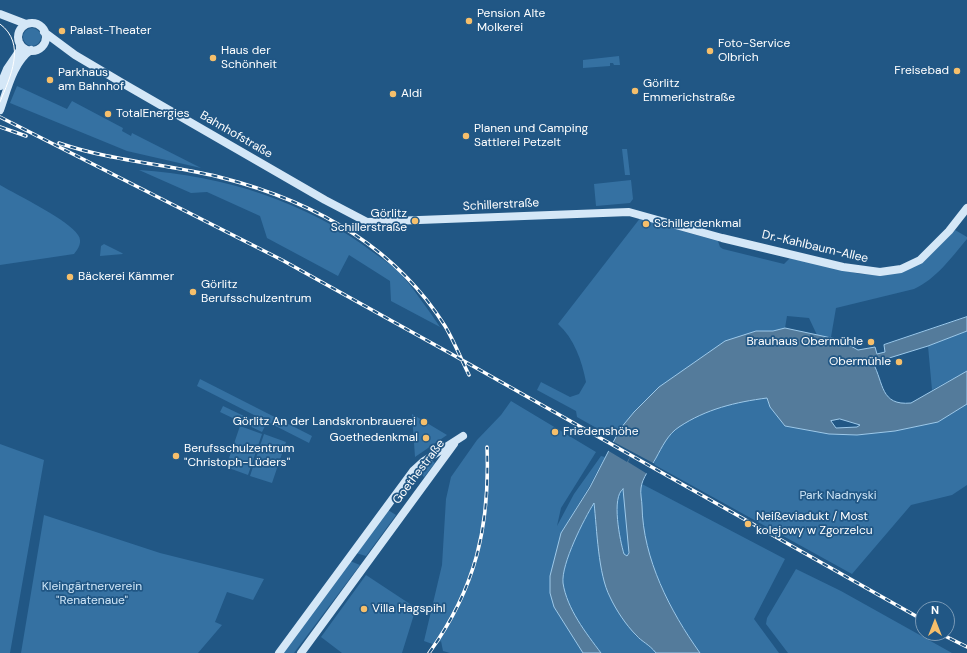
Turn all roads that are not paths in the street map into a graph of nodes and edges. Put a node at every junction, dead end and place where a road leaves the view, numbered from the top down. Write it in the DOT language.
graph roads {
  1 [pos="0,15"];
  2 [pos="26,24"];
  3 [pos="19,32"];
  4 [pos="44,32"];
  5 [pos="20,44"];
  6 [pos="41,47"];
  7 [pos="31,50"];
  8 [pos="75,55"];
  9 [pos="0,86"];
  10 [pos="0,110"];
  11 [pos="967,208"];
  12 [pos="637,213"];
  13 [pos="367,222"];
  14 [pos="279,653"];
  15 [pos="301,653"];
  1 -- 2 [label="main road, Bahnhofstraße"];
  1 -- 3 [label="main road, Bahnhofstraße"];
  2 -- 3 [label="main road"];
  2 -- 4 [label="main road, Bahnhofstraße"];
  3 -- 5 [label="main road"];
  4 -- 6 [label="main road"];
  4 -- 8 [label="main road, Bahnhofstraße"];
  5 -- 7 [label="main road"];
  5 -- 9 [label="main road"];
  6 -- 7 [label="main road, Bahnhofstraße"];
  6 -- 8 [label="main road, Bahnhofstraße"];
  7 -- 10 [label="main road"];
  8 -- 13 [label="main road, Bahnhofstraße"];
  11 -- 12 [label="main road, Dr.-Kahlbaum-Allee"];
  12 -- 13 [label="main road, Schillerstraße"];
  14 -- 15 [label="main road, Goethestraße"];
}
